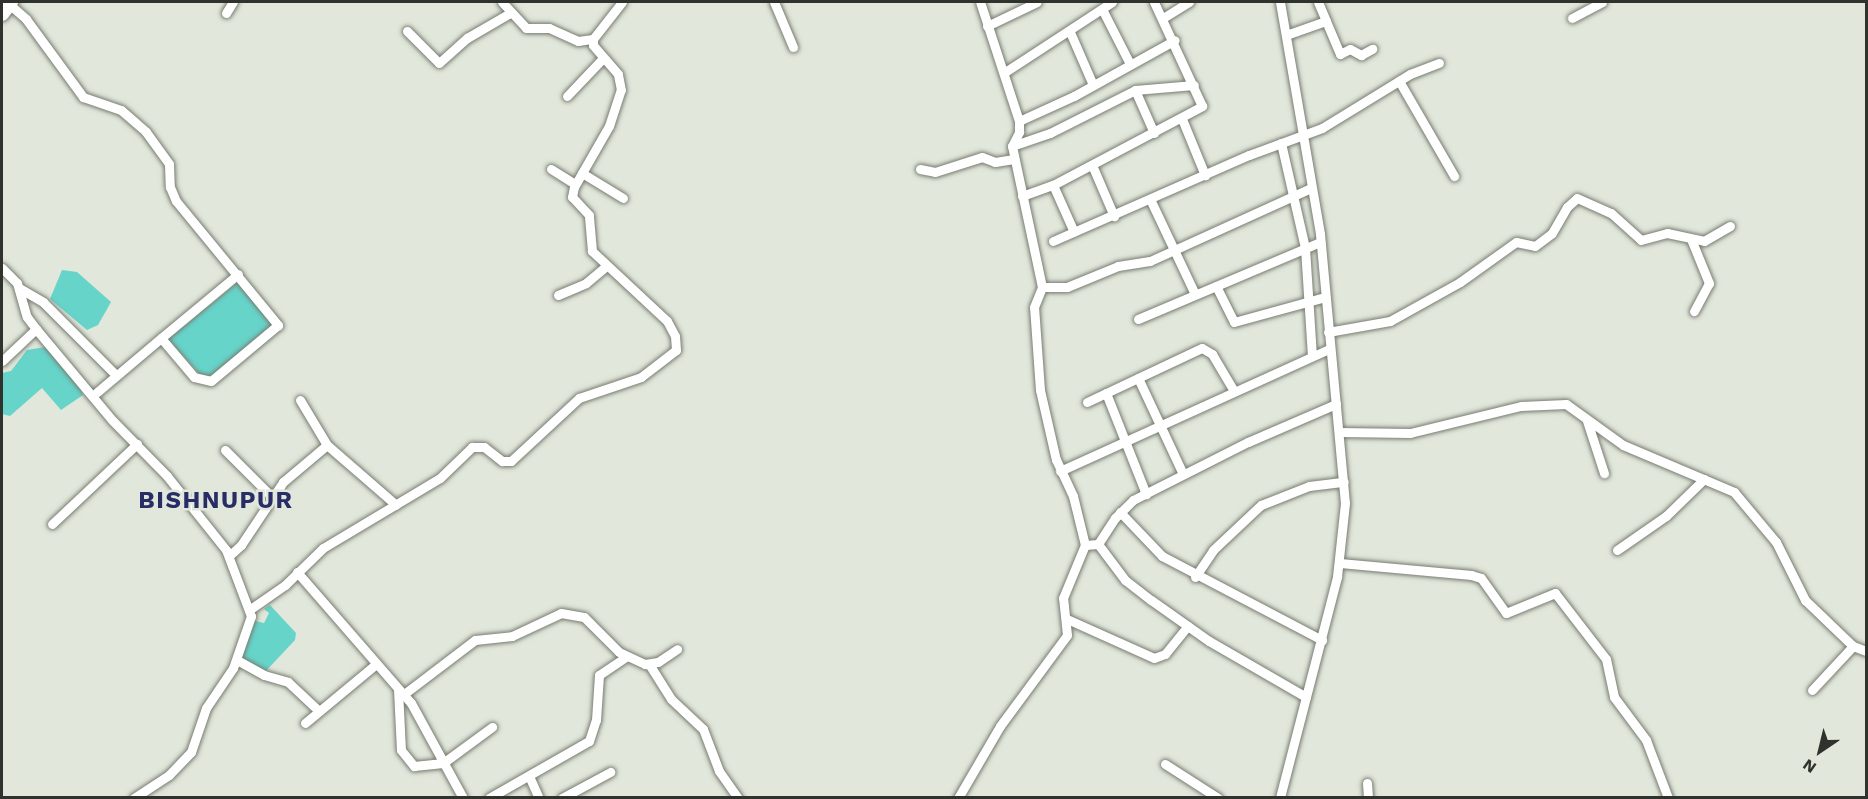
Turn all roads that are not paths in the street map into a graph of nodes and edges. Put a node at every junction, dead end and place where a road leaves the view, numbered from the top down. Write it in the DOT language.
graph roads {
  1 [pos="233,2"];
  2 [pos="502,2"];
  3 [pos="622,2"];
  4 [pos="774,2"];
  5 [pos="980,2"];
  6 [pos="1037,2"];
  7 [pos="1112,2"];
  8 [pos="1154,2"];
  9 [pos="1189,2"];
  10 [pos="1280,2"];
  11 [pos="1318,2"];
  12 [pos="1602,2"];
  13 [pos="7,6"];
  14 [pos="1102,9"];
  15 [pos="226,13"];
  16 [pos="510,13"];
  17 [pos="1163,18"];
  18 [pos="1572,18"];
  19 [pos="1326,21"];
  20 [pos="987,26"];
  21 [pos="407,31"];
  22 [pos="1070,32"];
  23 [pos="1286,35"];
  24 [pos="593,39"];
  25 [pos="1175,40"];
  26 [pos="793,47"];
  27 [pos="1372,49"];
  28 [pos="603,58"];
  29 [pos="1438,63"];
  30 [pos="1130,64"];
  31 [pos="1005,72"];
  32 [pos="1399,81"];
  33 [pos="1093,85"];
  34 [pos="1194,85"];
  35 [pos="1135,90"];
  36 [pos="567,96"];
  37 [pos="1182,119"];
  38 [pos="1019,121"];
  39 [pos="1154,133"];
  40 [pos="1303,136"];
  41 [pos="1281,143"];
  42 [pos="1012,146"];
  43 [pos="1014,159"];
  44 [pos="1092,165"];
  45 [pos="551,169"];
  46 [pos="920,169"];
  47 [pos="582,173"];
  48 [pos="1206,175"];
  49 [pos="1454,176"];
  50 [pos="576,184"];
  51 [pos="1053,185"];
  52 [pos="1311,188"];
  53 [pos="1295,195"];
  54 [pos="1022,196"];
  55 [pos="623,198"];
  56 [pos="1150,199"];
  57 [pos="1113,216"];
  58 [pos="1730,226"];
  59 [pos="1074,232"];
  60 [pos="1691,240"];
  61 [pos="1053,241"];
  62 [pos="1320,242"];
  63 [pos="1305,248"];
  64 [pos="1174,250"];
  65 [pos="606,266"];
  66 [pos="2,268"];
  67 [pos="238,274"];
  68 [pos="1216,286"];
  69 [pos="1042,287"];
  70 [pos="19,288"];
  71 [pos="1195,294"];
  72 [pos="558,295"];
  73 [pos="1325,297"];
  74 [pos="1309,302"];
  75 [pos="1694,311"];
  76 [pos="1138,319"];
  77 [pos="36,329"];
  78 [pos="1328,332"];
  79 [pos="161,338"];
  80 [pos="1329,349"];
  81 [pos="1312,356"];
  82 [pos="2,361"];
  83 [pos="116,375"];
  84 [pos="1138,378"];
  85 [pos="1234,391"];
  86 [pos="97,392"];
  87 [pos="1106,393"];
  88 [pos="300,400"];
  89 [pos="1087,402"];
  90 [pos="1336,404"];
  91 [pos="1586,420"];
  92 [pos="1161,426"];
  93 [pos="1339,432"];
  94 [pos="1125,443"];
  95 [pos="137,444"];
  96 [pos="327,445"];
  97 [pos="225,450"];
  98 [pos="1060,471"];
  99 [pos="1604,473"];
  100 [pos="1184,474"];
  101 [pos="1704,479"];
  102 [pos="1344,482"];
  103 [pos="1146,494"];
  104 [pos="272,497"];
  105 [pos="396,505"];
  106 [pos="1120,512"];
  107 [pos="52,524"];
  108 [pos="1085,544"];
  109 [pos="1098,544"];
  110 [pos="1617,550"];
  111 [pos="230,555"];
  112 [pos="1340,563"];
  113 [pos="297,572"];
  114 [pos="1195,577"];
  115 [pos="249,610"];
  116 [pos="1067,619"];
  117 [pos="1188,626"];
  118 [pos="1322,640"];
  119 [pos="1853,646"];
  120 [pos="677,649"];
  121 [pos="1866,651"];
  122 [pos="626,657"];
  123 [pos="237,660"];
  124 [pos="376,664"];
  125 [pos="649,664"];
  126 [pos="1812,690"];
  127 [pos="401,692"];
  128 [pos="1305,697"];
  129 [pos="319,711"];
  130 [pos="305,723"];
  131 [pos="492,727"];
  132 [pos="443,763"];
  133 [pos="1165,764"];
  134 [pos="610,772"];
  135 [pos="529,776"];
  136 [pos="1366,783"];
  137 [pos="461,795"];
  138 [pos="134,798"];
  139 [pos="451,798"];
  140 [pos="489,798"];
  141 [pos="539,798"];
  142 [pos="562,798"];
  143 [pos="738,798"];
  144 [pos="958,798"];
  145 [pos="1218,798"];
  146 [pos="1280,798"];
  147 [pos="1368,798"];
  148 [pos="1668,798"];
  1 -- 15 [label="street"];
  2 -- 16 [label="street"];
  3 -- 24 [label="street"];
  4 -- 26 [label="street"];
  5 -- 20 [label="street"];
  6 -- 20 [label="street"];
  7 -- 14 [label="street"];
  8 -- 17 [label="street"];
  9 -- 17 [label="street"];
  10 -- 23 [label="street"];
  11 -- 19 [label="street"];
  12 -- 18 [label="street"];
  13 -- 67 [label="street"];
  14 -- 22 [label="street"];
  14 -- 30 [label="street"];
  16 -- 21 [label="street"];
  16 -- 24 [label="street"];
  17 -- 25 [label="street"];
  19 -- 23 [label="street"];
  19 -- 27 [label="street"];
  20 -- 31 [label="street"];
  22 -- 31 [label="street"];
  22 -- 33 [label="street"];
  23 -- 40 [label="street"];
  24 -- 28 [label="street"];
  25 -- 30 [label="street"];
  25 -- 34 [label="street"];
  28 -- 36 [label="street"];
  28 -- 47 [label="street"];
  29 -- 32 [label="street"];
  30 -- 33 [label="street"];
  31 -- 38 [label="street"];
  32 -- 40 [label="street"];
  32 -- 49 [label="street"];
  33 -- 38 [label="street"];
  34 -- 35 [label="street"];
  34 -- 37 [label="street"];
  35 -- 39 [label="street"];
  35 -- 42 [label="street"];
  37 -- 39 [label="street"];
  37 -- 48 [label="street"];
  38 -- 42 [label="street"];
  39 -- 44 [label="street"];
  40 -- 41 [label="street"];
  40 -- 52 [label="street"];
  41 -- 48 [label="street"];
  41 -- 53 [label="street"];
  42 -- 43 [label="street"];
  43 -- 46 [label="street"];
  43 -- 54 [label="street"];
  44 -- 51 [label="street"];
  44 -- 57 [label="street"];
  45 -- 50 [label="street"];
  47 -- 50 [label="street"];
  47 -- 55 [label="street"];
  48 -- 56 [label="street"];
  50 -- 65 [label="street"];
  51 -- 54 [label="street"];
  51 -- 59 [label="street"];
  52 -- 53 [label="street"];
  52 -- 62 [label="street"];
  53 -- 63 [label="street"];
  53 -- 64 [label="street"];
  54 -- 69 [label="street"];
  56 -- 57 [label="street"];
  56 -- 64 [label="street"];
  57 -- 59 [label="street"];
  58 -- 60 [label="street"];
  59 -- 61 [label="street"];
  60 -- 75 [label="street"];
  60 -- 78 [label="street"];
  62 -- 63 [label="street"];
  62 -- 73 [label="street"];
  63 -- 68 [label="street"];
  63 -- 74 [label="street"];
  64 -- 69 [label="street"];
  64 -- 71 [label="street"];
  65 -- 72 [label="street"];
  65 -- 105 [label="street"];
  66 -- 70 [label="street"];
  67 -- 79 [label="street"];
  67 -- 79 [label="street"];
  68 -- 71 [label="street"];
  68 -- 74 [label="street"];
  69 -- 98 [label="street"];
  70 -- 77 [label="street"];
  70 -- 83 [label="street"];
  71 -- 76 [label="street"];
  73 -- 74 [label="street"];
  73 -- 78 [label="street"];
  74 -- 81 [label="street"];
  77 -- 82 [label="street"];
  77 -- 95 [label="street"];
  78 -- 80 [label="street"];
  79 -- 83 [label="street"];
  80 -- 81 [label="street"];
  80 -- 90 [label="street"];
  81 -- 85 [label="street"];
  83 -- 86 [label="street"];
  84 -- 85 [label="street"];
  84 -- 87 [label="street"];
  84 -- 92 [label="street"];
  85 -- 92 [label="street"];
  87 -- 89 [label="street"];
  87 -- 94 [label="street"];
  88 -- 96 [label="street"];
  90 -- 93 [label="street"];
  90 -- 100 [label="street"];
  91 -- 93 [label="street"];
  91 -- 99 [label="street"];
  91 -- 101 [label="street"];
  92 -- 94 [label="street"];
  92 -- 100 [label="street"];
  93 -- 102 [label="street"];
  94 -- 98 [label="street"];
  94 -- 103 [label="street"];
  95 -- 107 [label="street"];
  95 -- 111 [label="street"];
  96 -- 104 [label="street"];
  96 -- 105 [label="street"];
  97 -- 104 [label="street"];
  98 -- 108 [label="street"];
  100 -- 103 [label="street"];
  101 -- 110 [label="street"];
  101 -- 119 [label="street"];
  102 -- 112 [label="street"];
  102 -- 114 [label="street"];
  103 -- 106 [label="street"];
  104 -- 111 [label="street"];
  105 -- 113 [label="street"];
  106 -- 109 [label="street"];
  106 -- 114 [label="street"];
  108 -- 109 [label="street"];
  108 -- 116 [label="street"];
  109 -- 117 [label="street"];
  111 -- 115 [label="street"];
  112 -- 118 [label="street"];
  112 -- 148 [label="street"];
  113 -- 115 [label="street"];
  113 -- 124 [label="street"];
  114 -- 118 [label="street"];
  115 -- 123 [label="street"];
  116 -- 117 [label="street"];
  116 -- 144 [label="street"];
  117 -- 128 [label="street"];
  118 -- 128 [label="street"];
  119 -- 121 [label="street"];
  119 -- 126 [label="street"];
  120 -- 125 [label="street"];
  122 -- 125 [label="street"];
  122 -- 127 [label="street"];
  122 -- 135 [label="street"];
  123 -- 129 [label="street"];
  123 -- 138 [label="street"];
  124 -- 127 [label="street"];
  124 -- 129 [label="street"];
  125 -- 143 [label="street"];
  127 -- 132 [label="street"];
  127 -- 132 [label="street"];
  128 -- 146 [label="street"];
  129 -- 130 [label="street"];
  131 -- 132 [label="street"];
  132 -- 137 [label="street"];
  133 -- 145 [label="street"];
  134 -- 142 [label="street"];
  135 -- 140 [label="street"];
  135 -- 141 [label="street"];
  136 -- 147 [label="street"];
  137 -- 139 [label="street"];
}
